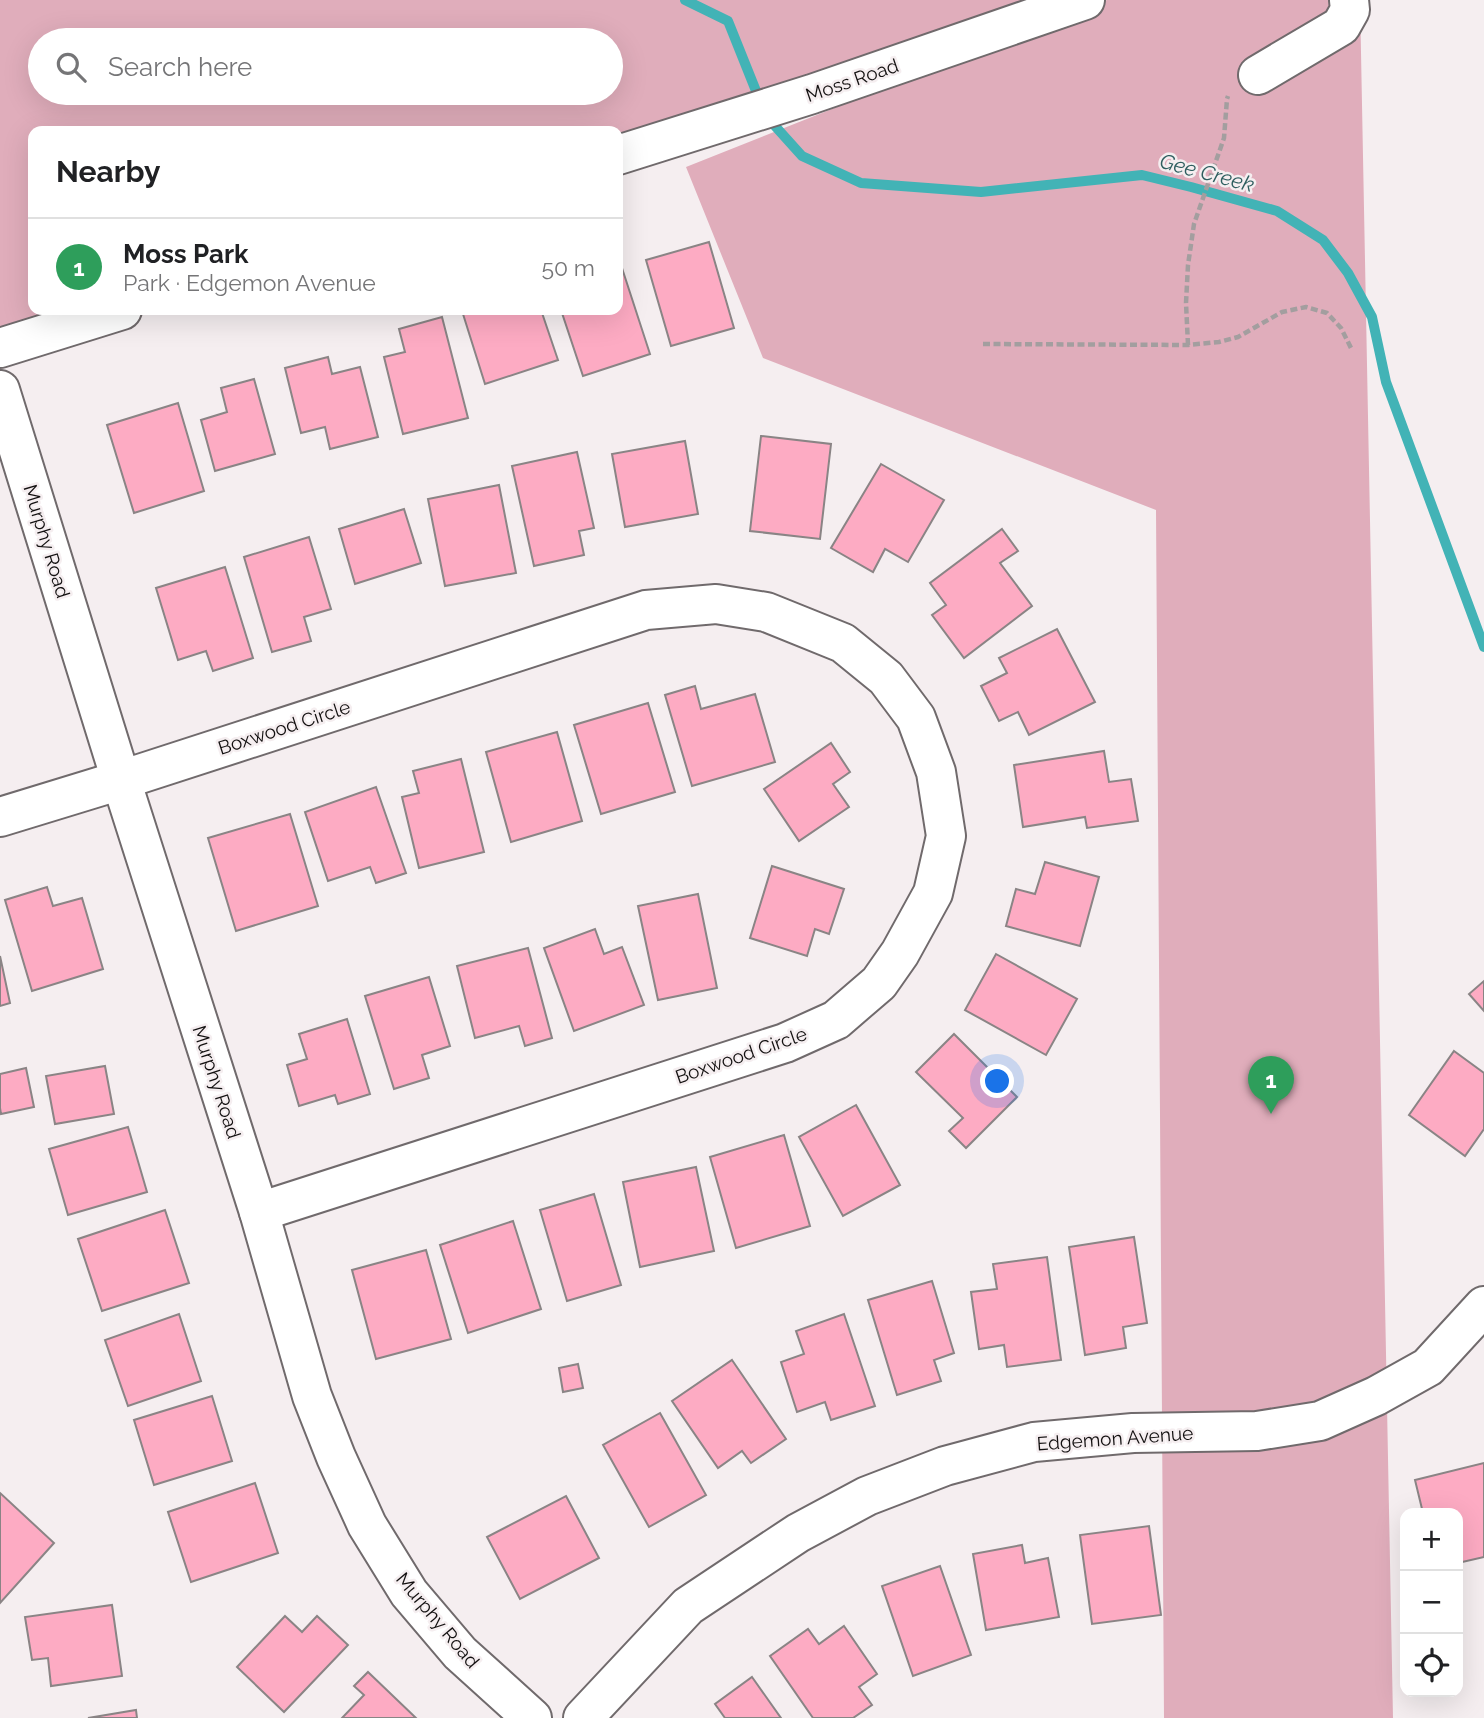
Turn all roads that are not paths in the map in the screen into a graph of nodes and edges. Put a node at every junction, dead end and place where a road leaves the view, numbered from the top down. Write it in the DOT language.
graph roads {
  1 [pos="1085,0"];
  2 [pos="1349,0"];
  3 [pos="1258,75"];
  4 [pos="623,153"];
  5 [pos="106,315"];
  6 [pos="0,348"];
  7 [pos="0,390"];
  8 [pos="121,780"];
  9 [pos="0,817"];
  10 [pos="259,1212"];
  11 [pos="1484,1306"];
  12 [pos="532,1718"];
  13 [pos="583,1718"];
  1 -- 4 [label="street, Moss Road"];
  2 -- 3 [label="street"];
  5 -- 6 [label="street"];
  7 -- 8 [label="street, Murphy Road"];
  8 -- 9 [label="street, Boxwood Circle"];
  8 -- 10 [label="street, Murphy Road"];
  8 -- 10 [label="street, Boxwood Circle"];
  10 -- 12 [label="street, Murphy Road"];
  11 -- 13 [label="street, Edgemon Avenue"];
}
